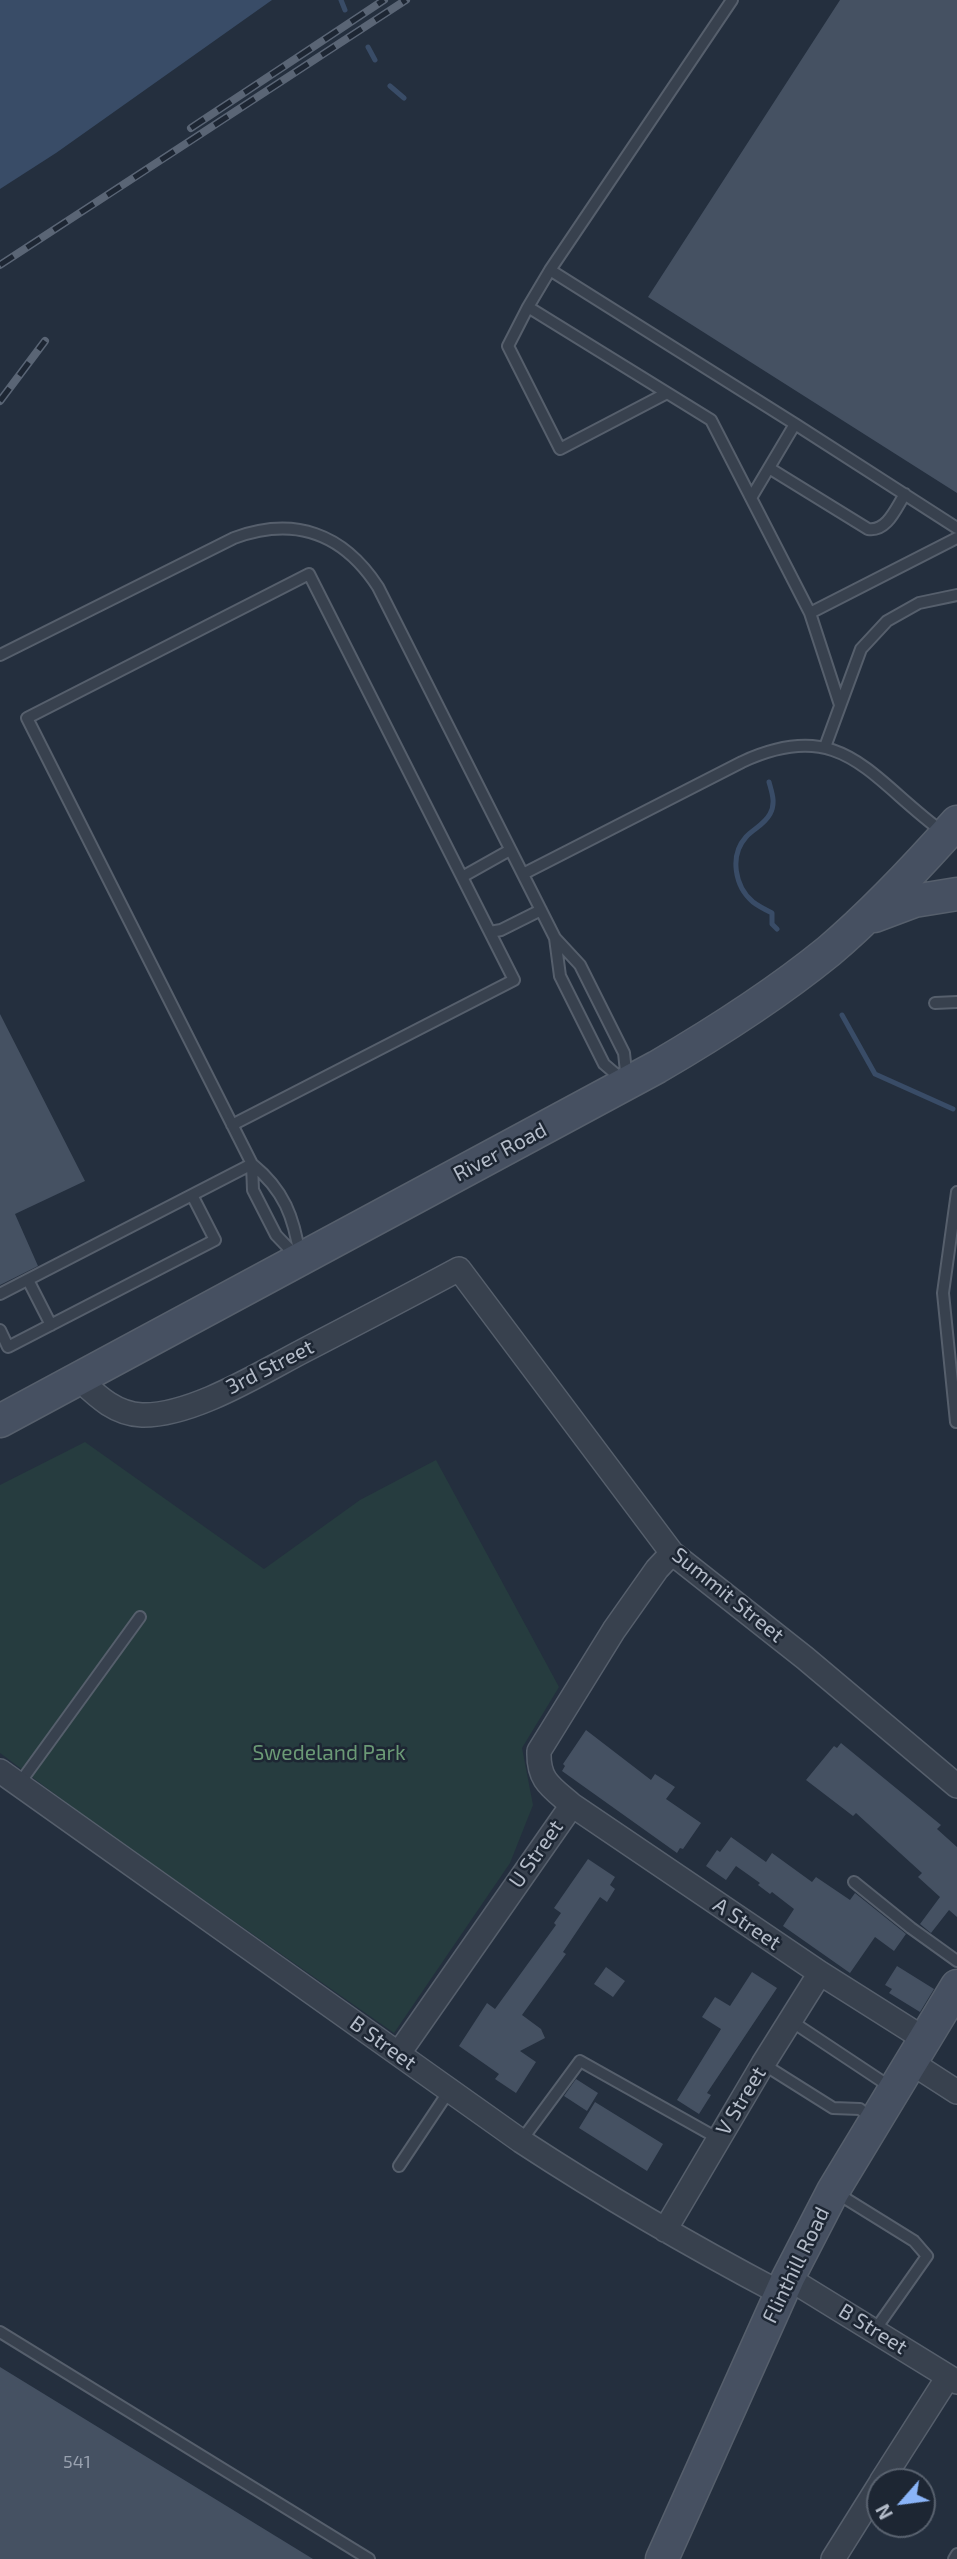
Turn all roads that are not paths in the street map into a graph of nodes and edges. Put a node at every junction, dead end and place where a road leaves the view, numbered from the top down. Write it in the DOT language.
graph roads {
  1 [pos="732,0"];
  2 [pos="550,270"];
  3 [pos="528,307"];
  4 [pos="667,393"];
  5 [pos="795,424"];
  6 [pos="769,468"];
  7 [pos="905,494"];
  8 [pos="751,498"];
  9 [pos="957,528"];
  10 [pos="957,538"];
  11 [pos="957,595"];
  12 [pos="810,613"];
  13 [pos="0,655"];
  14 [pos="840,705"];
  15 [pos="825,747"];
  16 [pos="953,833"];
  17 [pos="510,850"];
  18 [pos="523,874"];
  19 [pos="462,877"];
  20 [pos="957,894"];
  21 [pos="541,910"];
  22 [pos="863,921"];
  23 [pos="490,932"];
  24 [pos="555,938"];
  25 [pos="957,1002"];
  26 [pos="935,1003"];
  27 [pos="627,1083"];
  28 [pos="232,1125"];
  29 [pos="252,1164"];
  30 [pos="957,1192"];
  31 [pos="192,1195"];
  32 [pos="300,1259"];
  33 [pos="459,1269"];
  34 [pos="27,1280"];
  35 [pos="0,1294"];
  36 [pos="51,1325"];
  37 [pos="0,1330"];
  38 [pos="79,1379"];
  39 [pos="0,1421"];
  40 [pos="956,1422"];
  41 [pos="672,1553"];
  42 [pos="140,1616"];
  43 [pos="10,1777"];
  44 [pos="957,1786"];
  45 [pos="572,1805"];
  46 [pos="854,1882"];
  47 [pos="957,1961"];
  48 [pos="820,1973"];
  49 [pos="957,1986"];
  50 [pos="791,2021"];
  51 [pos="919,2051"];
  52 [pos="399,2053"];
  53 [pos="763,2064"];
  54 [pos="895,2089"];
  55 [pos="449,2091"];
  56 [pos="957,2092"];
  57 [pos="876,2121"];
  58 [pos="719,2139"];
  59 [pos="521,2141"];
  60 [pos="399,2166"];
  61 [pos="833,2191"];
  62 [pos="665,2230"];
  63 [pos="784,2285"];
  64 [pos="875,2330"];
  65 [pos="0,2332"];
  66 [pos="953,2379"];
  67 [pos="891,2468"];
  68 [pos="866,2507"];
  69 [pos="957,2554"];
  70 [pos="664,2558"];
  71 [pos="369,2559"];
  72 [pos="833,2559"];
  73 [pos="954,2559"];
  1 -- 2 [label="lane"];
  2 -- 3 [label="lane"];
  2 -- 5 [label="lane"];
  3 -- 4 [label="lane"];
  3 -- 4 [label="lane"];
  4 -- 8 [label="lane"];
  5 -- 6 [label="lane"];
  5 -- 7 [label="lane"];
  6 -- 7 [label="lane"];
  6 -- 8 [label="lane"];
  7 -- 9 [label="lane"];
  8 -- 12 [label="lane"];
  10 -- 12 [label="lane"];
  11 -- 14 [label="lane"];
  12 -- 14 [label="lane"];
  13 -- 17 [label="lane"];
  14 -- 15 [label="lane"];
  15 -- 16 [label="lane"];
  15 -- 18 [label="lane"];
  16 -- 22 [label="main road, River Road"];
  17 -- 18 [label="lane"];
  17 -- 19 [label="lane"];
  18 -- 21 [label="lane"];
  19 -- 23 [label="lane"];
  19 -- 28 [label="lane"];
  20 -- 22 [label="main road"];
  21 -- 23 [label="lane"];
  21 -- 24 [label="lane"];
  22 -- 27 [label="main road, River Road"];
  23 -- 28 [label="lane"];
  24 -- 27 [label="lane"];
  24 -- 27 [label="lane"];
  25 -- 26 [label="lane"];
  27 -- 32 [label="main road, River Road"];
  28 -- 29 [label="lane"];
  29 -- 31 [label="lane"];
  29 -- 32 [label="lane"];
  29 -- 32 [label="lane"];
  30 -- 40 [label="lane"];
  31 -- 34 [label="lane"];
  31 -- 36 [label="lane"];
  32 -- 38 [label="main road, River Road"];
  33 -- 38 [label="street, 3rd Street"];
  33 -- 41 [label="street, Summit Street"];
  34 -- 35 [label="lane"];
  34 -- 36 [label="lane"];
  36 -- 37 [label="lane"];
  38 -- 39 [label="main road, River Road"];
  41 -- 44 [label="street, Summit Street"];
  41 -- 45 [label="street, U Street"];
  42 -- 43 [label="lane"];
  43 -- 52 [label="street, B Street"];
  45 -- 48 [label="street, A Street"];
  45 -- 52 [label="street, U Street"];
  46 -- 47 [label="lane"];
  48 -- 50 [label="street, V Street"];
  48 -- 51 [label="street, A Street"];
  49 -- 51 [label="main road, Flinthill Road"];
  50 -- 53 [label="street, V Street"];
  50 -- 54 [label="lane"];
  51 -- 54 [label="main road, Flinthill Road"];
  51 -- 56 [label="street, A Street"];
  52 -- 55 [label="street, B Street"];
  53 -- 57 [label="lane"];
  53 -- 58 [label="street, V Street"];
  54 -- 57 [label="main road, Flinthill Road"];
  55 -- 59 [label="street, B Street"];
  55 -- 60 [label="lane"];
  57 -- 61 [label="main road, Flinthill Road"];
  58 -- 59 [label="lane"];
  58 -- 62 [label="street, V Street"];
  59 -- 62 [label="street, B Street"];
  61 -- 63 [label="main road, Flinthill Road"];
  61 -- 64 [label="lane"];
  62 -- 63 [label="street, B Street"];
  63 -- 64 [label="street, B Street"];
  63 -- 70 [label="main road, Flinthill Road"];
  64 -- 66 [label="street, B Street"];
  65 -- 71 [label="lane"];
  66 -- 67 [label="street"];
  68 -- 72 [label="street"];
  69 -- 73 [label="lane"];
}
